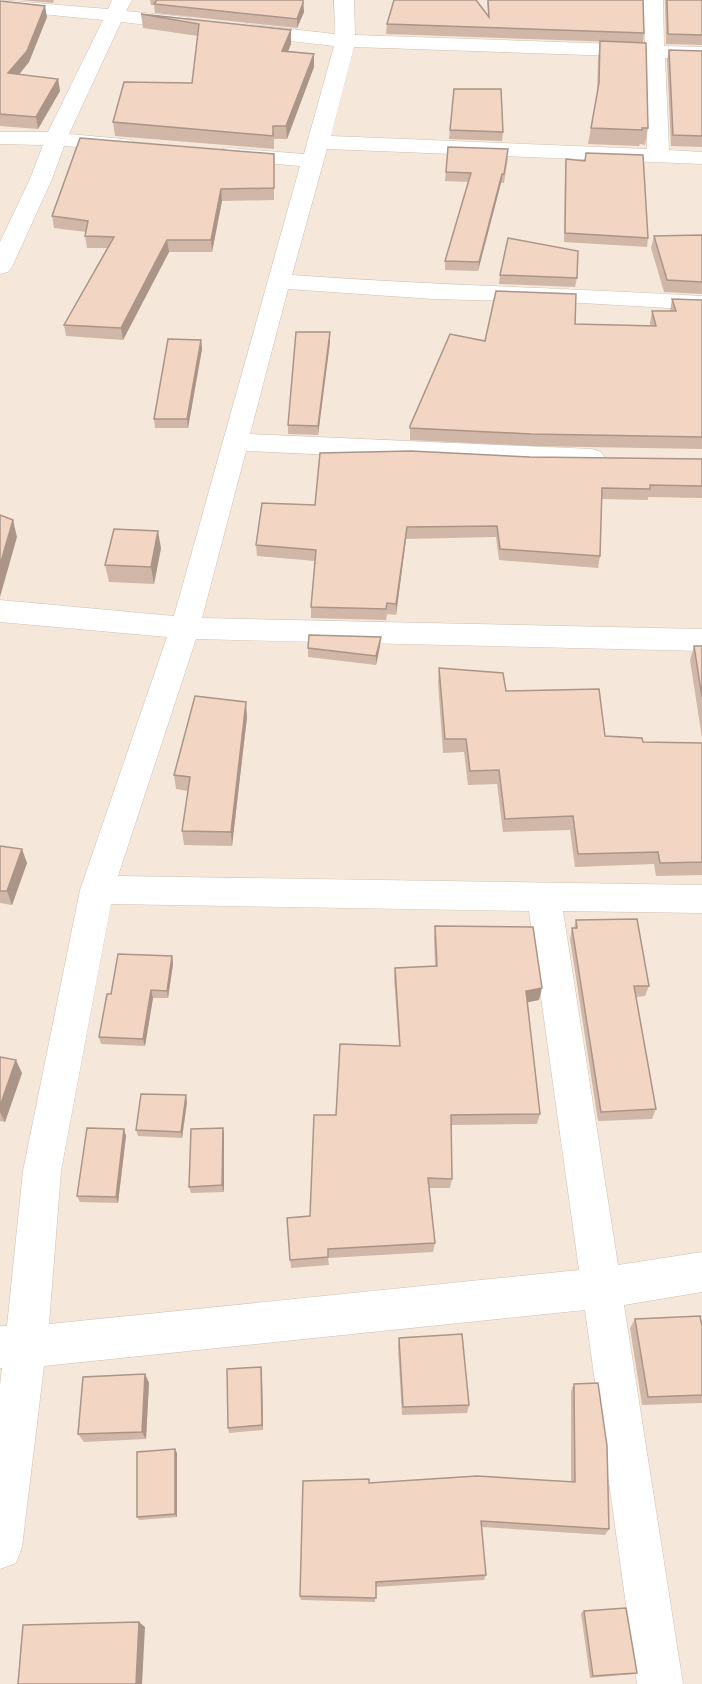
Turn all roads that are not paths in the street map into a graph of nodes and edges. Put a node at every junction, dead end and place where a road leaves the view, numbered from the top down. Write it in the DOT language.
graph roads {
  1 [pos="344,0"];
  2 [pos="653,0"];
  3 [pos="0,4"];
  4 [pos="117,7"];
  5 [pos="206,25"];
  6 [pos="229,28"];
  7 [pos="345,41"];
  8 [pos="657,51"];
  9 [pos="702,53"];
  10 [pos="0,138"];
  11 [pos="56,139"];
  12 [pos="150,147"];
  13 [pos="208,152"];
  14 [pos="316,152"];
  15 [pos="658,156"];
  16 [pos="702,158"];
  17 [pos="0,267"];
  18 [pos="278,281"];
  19 [pos="701,305"];
  20 [pos="236,442"];
  21 [pos="621,458"];
  22 [pos="0,611"];
  23 [pos="185,628"];
  24 [pos="702,640"];
  25 [pos="97,890"];
  26 [pos="544,896"];
  27 [pos="702,899"];
  28 [pos="702,1272"];
  29 [pos="602,1288"];
  30 [pos="13,1347"];
  31 [pos="0,1547"];
  32 [pos="660,1684"];
  1 -- 7 [label="street"];
  2 -- 8 [label="street"];
  3 -- 4 [label="street"];
  4 -- 5 [label="street"];
  4 -- 11 [label="street"];
  6 -- 7 [label="street"];
  7 -- 8 [label="street"];
  7 -- 14 [label="street"];
  8 -- 9 [label="street"];
  8 -- 15 [label="street"];
  10 -- 11 [label="street"];
  11 -- 12 [label="street"];
  11 -- 17 [label="street"];
  13 -- 14 [label="street"];
  14 -- 15 [label="street"];
  14 -- 18 [label="street"];
  15 -- 16 [label="street"];
  18 -- 19 [label="street"];
  18 -- 20 [label="street"];
  20 -- 21 [label="street"];
  20 -- 23 [label="street"];
  22 -- 23 [label="street"];
  23 -- 24 [label="street"];
  23 -- 25 [label="street"];
  25 -- 26 [label="street"];
  25 -- 30 [label="street"];
  26 -- 27 [label="street"];
  26 -- 29 [label="street"];
  28 -- 29 [label="street"];
  29 -- 30 [label="street"];
  29 -- 32 [label="street"];
  30 -- 31 [label="street"];
}
